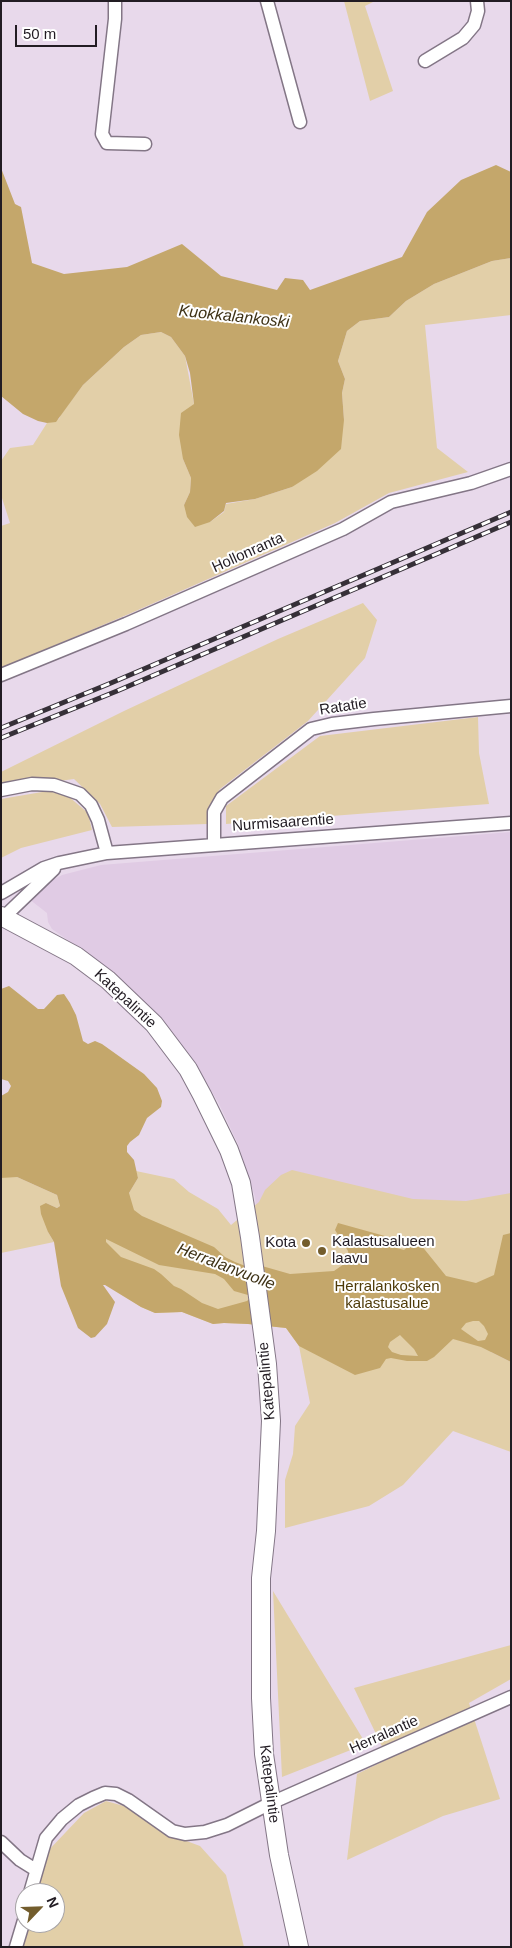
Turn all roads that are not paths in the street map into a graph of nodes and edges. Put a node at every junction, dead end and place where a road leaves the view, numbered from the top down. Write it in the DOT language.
graph roads {
  1 [pos="115,1"];
  2 [pos="267,1"];
  3 [pos="477,1"];
  4 [pos="425,61"];
  5 [pos="300,122"];
  6 [pos="146,144"];
  7 [pos="511,469"];
  8 [pos="1,675"];
  9 [pos="511,706"];
  10 [pos="1,790"];
  11 [pos="511,823"];
  12 [pos="214,845"];
  13 [pos="106,853"];
  14 [pos="59,863"];
  15 [pos="1,893"];
  16 [pos="3,917"];
  17 [pos="511,1698"];
  18 [pos="271,1803"];
  19 [pos="1,1842"];
  20 [pos="36,1870"];
  21 [pos="33,1883"];
  22 [pos="20,1933"];
  23 [pos="16,1947"];
  24 [pos="299,1947"];
  1 -- 6 [label="street"];
  2 -- 5 [label="street"];
  3 -- 4 [label="street"];
  7 -- 8 [label="street, Hollonranta"];
  9 -- 12 [label="street, Ratatie"];
  10 -- 13 [label="street"];
  11 -- 12 [label="street, Nurmisaarentie"];
  12 -- 13 [label="street, Nurmisaarentie"];
  13 -- 14 [label="street, Nurmisaarentie"];
  14 -- 15 [label="street, Nurmisaarentie"];
  14 -- 16 [label="street"];
  16 -- 18 [label="street, Katepalintie"];
  17 -- 18 [label="street, Herralantie"];
  18 -- 20 [label="street, Herralantie"];
  18 -- 24 [label="street, Katepalintie"];
  19 -- 20 [label="street"];
  20 -- 21 [label="street, Herralantie"];
  22 -- 23 [label="street"];
}
